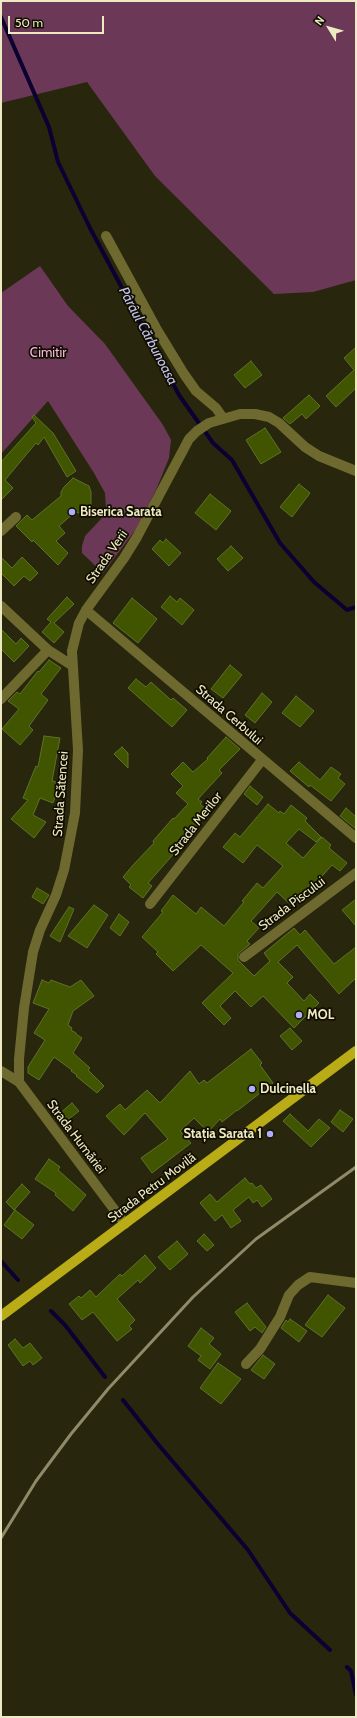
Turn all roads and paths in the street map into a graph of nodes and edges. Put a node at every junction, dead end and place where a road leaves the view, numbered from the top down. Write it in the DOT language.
graph roads {
  1 [pos="106,236"];
  2 [pos="223,418"];
  3 [pos="356,471"];
  4 [pos="16,517"];
  5 [pos="1,531"];
  6 [pos="1,606"];
  7 [pos="86,610"];
  8 [pos="48,650"];
  9 [pos="73,666"];
  10 [pos="1,699"];
  11 [pos="262,760"];
  12 [pos="356,838"];
  13 [pos="356,873"];
  14 [pos="150,904"];
  15 [pos="244,957"];
  16 [pos="356,1051"];
  17 [pos="1,1071"];
  18 [pos="19,1082"];
  19 [pos="125,1224"];
  20 [pos="356,1283"];
  21 [pos="1,1316"];
  22 [pos="246,1364"];
  1 -- 2 [label="street"];
  2 -- 3 [label="street, Strada Verii"];
  2 -- 7 [label="street, Strada Verii"];
  4 -- 5 [label="street"];
  6 -- 8 [label="street"];
  7 -- 9 [label="street, Strada Verii"];
  7 -- 11 [label="street, Strada Cerbului"];
  8 -- 9 [label="street"];
  8 -- 10 [label="street"];
  9 -- 18 [label="street, Strada Sătencei"];
  11 -- 12 [label="street, Strada Cerbului"];
  11 -- 14 [label="street, Strada Merilor"];
  13 -- 15 [label="street, Strada Piscului"];
  16 -- 19 [label="main road, Strada Petru Movilă"];
  17 -- 18 [label="street, Strada Humăriei"];
  18 -- 19 [label="street, Strada Humăriei"];
  19 -- 21 [label="main road, Strada Petru Movilă"];
  20 -- 22 [label="street"];
}
